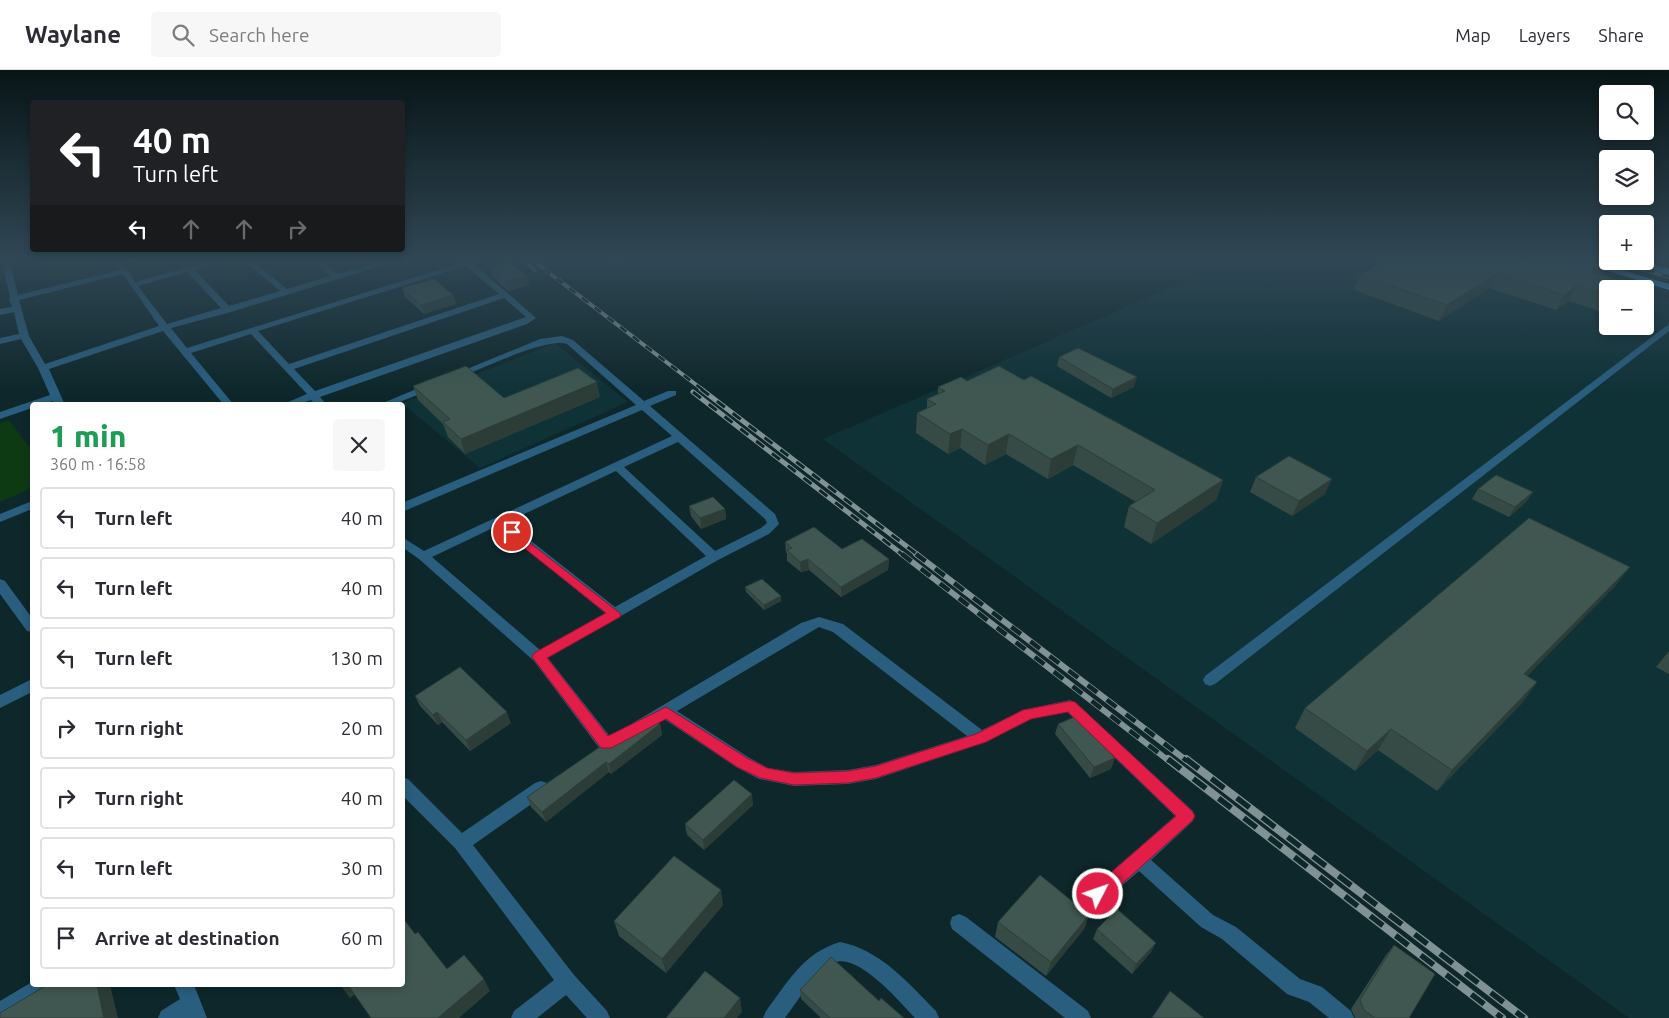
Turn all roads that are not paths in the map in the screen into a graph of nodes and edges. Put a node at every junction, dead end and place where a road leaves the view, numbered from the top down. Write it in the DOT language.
graph roads {
  1 [pos="16,303"];
  2 [pos="147,303"];
  3 [pos="222,303"];
  4 [pos="250,303"];
  5 [pos="339,303"];
  6 [pos="480,303"];
  7 [pos="514,303"];
  8 [pos="18,309"];
  9 [pos="228,310"];
  10 [pos="0,312"];
  11 [pos="165,327"];
  12 [pos="1669,327"];
  13 [pos="253,331"];
  14 [pos="24,336"];
  15 [pos="0,341"];
  16 [pos="186,350"];
  17 [pos="43,368"];
  18 [pos="288,368"];
  19 [pos="672,393"];
  20 [pos="311,396"];
  21 [pos="58,401"];
  22 [pos="227,402"];
  23 [pos="294,402"];
  24 [pos="318,402"];
  25 [pos="391,402"];
  26 [pos="30,406"];
  27 [pos="642,406"];
  28 [pos="0,416"];
  29 [pos="679,437"];
  30 [pos="616,464"];
  31 [pos="30,507"];
  32 [pos="405,507"];
  33 [pos="0,518"];
  34 [pos="497,520"];
  35 [pos="405,543"];
  36 [pos="423,556"];
  37 [pos="714,556"];
  38 [pos="0,584"];
  39 [pos="615,614"];
  40 [pos="30,624"];
  41 [pos="539,657"];
  42 [pos="1210,680"];
  43 [pos="30,686"];
  44 [pos="0,702"];
  45 [pos="666,712"];
  46 [pos="981,738"];
  47 [pos="606,744"];
  48 [pos="590,755"];
  49 [pos="558,777"];
  50 [pos="405,787"];
  51 [pos="461,843"];
  52 [pos="1138,860"];
  53 [pos="1085,906"];
  54 [pos="960,923"];
  55 [pos="567,982"];
  56 [pos="43,987"];
  57 [pos="190,1002"];
  58 [pos="0,1012"];
  59 [pos="168,1018"];
  60 [pos="521,1018"];
  61 [pos="600,1018"];
  62 [pos="773,1018"];
  63 [pos="929,1018"];
  64 [pos="1080,1018"];
  65 [pos="1344,1018"];
  1 -- 8 [label="street"];
  2 -- 11 [label="street"];
  3 -- 9 [label="street"];
  4 -- 9 [label="street"];
  5 -- 13 [label="street"];
  6 -- 18 [label="street"];
  7 -- 20 [label="street"];
  8 -- 10 [label="street"];
  8 -- 14 [label="street"];
  9 -- 11 [label="street"];
  11 -- 16 [label="street"];
  11 -- 17 [label="street"];
  12 -- 42 [label="street"];
  13 -- 16 [label="street"];
  13 -- 18 [label="street"];
  14 -- 15 [label="street"];
  14 -- 17 [label="street"];
  16 -- 22 [label="street"];
  17 -- 21 [label="street"];
  18 -- 20 [label="street"];
  19 -- 27 [label="street"];
  20 -- 23 [label="street"];
  20 -- 24 [label="street"];
  25 -- 27 [label="street"];
  26 -- 28 [label="street"];
  27 -- 29 [label="street"];
  27 -- 32 [label="street"];
  29 -- 30 [label="street"];
  29 -- 37 [label="street"];
  30 -- 34 [label="street"];
  30 -- 37 [label="street"];
  31 -- 33 [label="street"];
  34 -- 36 [label="street"];
  34 -- 39 [label="street"];
  35 -- 36 [label="street"];
  36 -- 41 [label="street"];
  37 -- 39 [label="street"];
  38 -- 40 [label="street"];
  39 -- 41 [label="street"];
  41 -- 47 [label="street"];
  43 -- 44 [label="street"];
  45 -- 46 [label="street"];
  45 -- 46 [label="street"];
  45 -- 47 [label="street"];
  46 -- 52 [label="street"];
  47 -- 48 [label="street"];
  49 -- 51 [label="street"];
  50 -- 51 [label="street"];
  51 -- 55 [label="street"];
  52 -- 53 [label="street"];
  52 -- 65 [label="street"];
  54 -- 64 [label="street"];
  55 -- 60 [label="street"];
  55 -- 61 [label="street"];
  56 -- 58 [label="street"];
  57 -- 59 [label="street"];
  62 -- 63 [label="street"];
}
